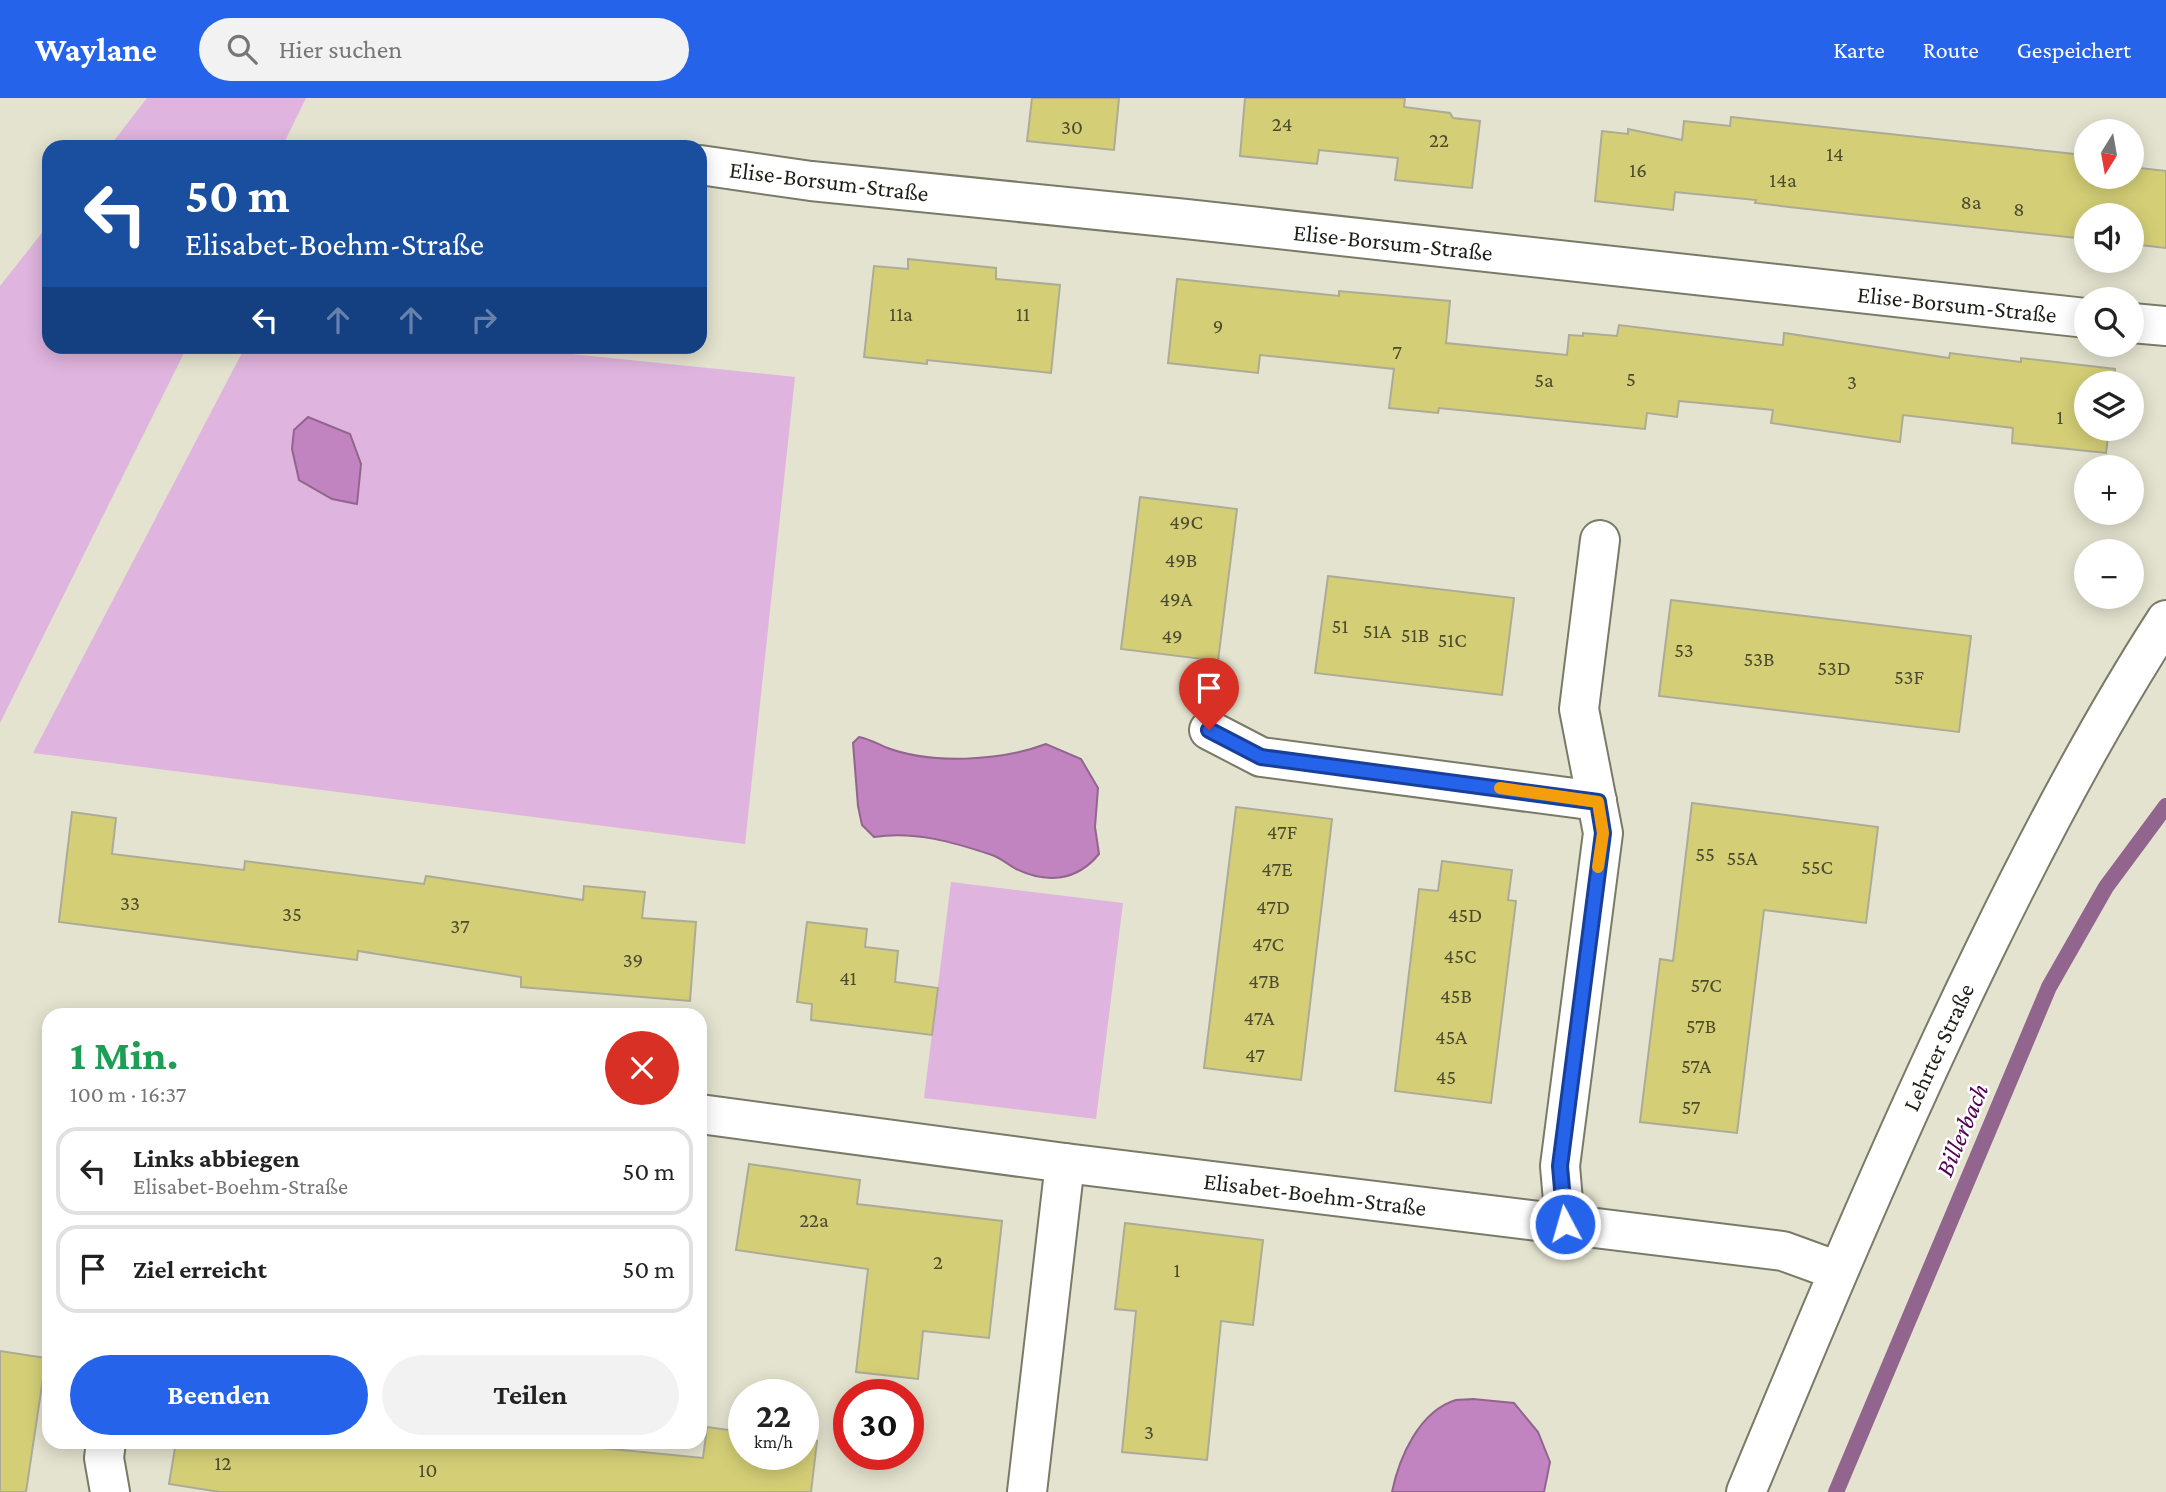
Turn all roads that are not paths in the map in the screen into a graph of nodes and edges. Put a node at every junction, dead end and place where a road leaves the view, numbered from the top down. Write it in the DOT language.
graph roads {
  1 [pos="707,166"];
  2 [pos="2074,317"];
  3 [pos="2144,324"];
  4 [pos="2166,326"];
  5 [pos="1600,540"];
  6 [pos="2166,620"];
  7 [pos="1209,730"];
  8 [pos="1598,802"];
  9 [pos="707,1115"];
  10 [pos="1065,1163"];
  11 [pos="1565,1224"];
  12 [pos="1838,1271"];
  13 [pos="105,1449"];
  14 [pos="110,1492"];
  15 [pos="1027,1492"];
  16 [pos="1746,1492"];
  1 -- 2 [label="street, Elise-Borsum-Straße"];
  3 -- 4 [label="street"];
  5 -- 8 [label="street"];
  6 -- 12 [label="street, Lehrter Straße"];
  7 -- 8 [label="street"];
  8 -- 11 [label="street"];
  9 -- 10 [label="street, Elisabet-Boehm-Straße"];
  10 -- 11 [label="street, Elisabet-Boehm-Straße"];
  10 -- 15 [label="street"];
  11 -- 12 [label="street, Elisabet-Boehm-Straße"];
  12 -- 16 [label="street, Lehrter Straße"];
  13 -- 14 [label="street"];
}
